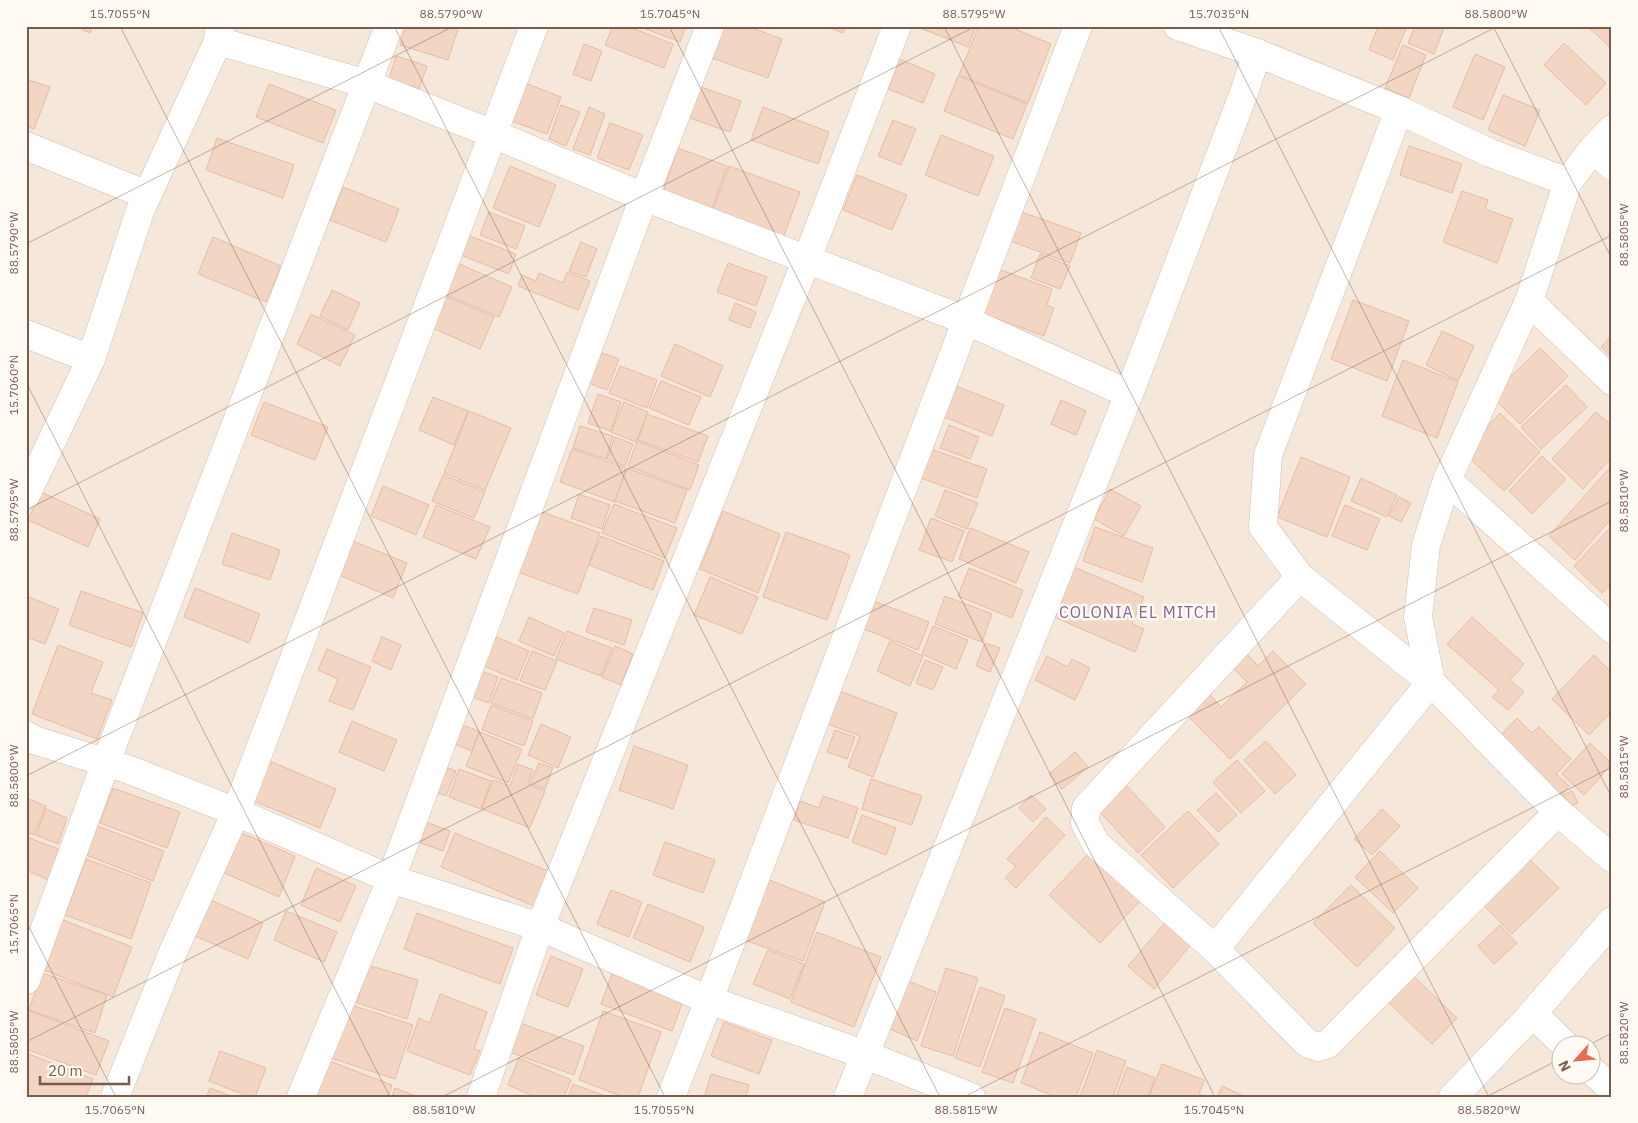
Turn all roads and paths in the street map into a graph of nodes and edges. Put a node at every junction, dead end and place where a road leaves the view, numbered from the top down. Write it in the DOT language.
graph roads {
  1 [pos="389,26"];
  2 [pos="534,26"];
  3 [pos="710,26"];
  4 [pos="897,26"];
  5 [pos="1078,26"];
  6 [pos="1178,26"];
  7 [pos="219,33"];
  8 [pos="1257,53"];
  9 [pos="367,84"];
  10 [pos="1399,110"];
  11 [pos="1612,129"];
  12 [pos="492,134"];
  13 [pos="26,146"];
  14 [pos="1602,158"];
  15 [pos="1568,182"];
  16 [pos="148,195"];
  17 [pos="644,197"];
  18 [pos="807,260"];
  19 [pos="1529,301"];
  20 [pos="966,320"];
  21 [pos="26,334"];
  22 [pos="91,359"];
  23 [pos="1612,381"];
  24 [pos="1129,394"];
  25 [pos="1447,480"];
  26 [pos="26,495"];
  27 [pos="1300,577"];
  28 [pos="1612,629"];
  29 [pos="1431,682"];
  30 [pos="26,735"];
  31 [pos="106,762"];
  32 [pos="236,812"];
  33 [pos="1558,812"];
  34 [pos="1612,858"];
  35 [pos="391,879"];
  36 [pos="1612,921"];
  37 [pos="540,927"];
  38 [pos="1215,949"];
  39 [pos="26,980"];
  40 [pos="709,1000"];
  41 [pos="1532,1013"];
  42 [pos="1556,1036"];
  43 [pos="866,1055"];
  44 [pos="1600,1078"];
  45 [pos="1612,1089"];
  46 [pos="115,1097"];
  47 [pos="301,1097"];
  48 [pos="481,1097"];
  49 [pos="671,1097"];
  50 [pos="848,1097"];
  51 [pos="971,1097"];
  52 [pos="1453,1097"];
  1 -- 9 [label="street"];
  2 -- 12 [label="street"];
  3 -- 17 [label="street"];
  4 -- 18 [label="street"];
  5 -- 20 [label="street"];
  6 -- 8 [label="street"];
  7 -- 9 [label="street"];
  7 -- 16 [label="street"];
  8 -- 10 [label="street"];
  8 -- 24 [label="street"];
  9 -- 12 [label="street"];
  9 -- 31 [label="street"];
  10 -- 15 [label="street"];
  10 -- 27 [label="street"];
  11 -- 14 [label="street"];
  12 -- 17 [label="street"];
  12 -- 32 [label="street"];
  13 -- 16 [label="street"];
  14 -- 15 [label="street"];
  15 -- 19 [label="street"];
  16 -- 22 [label="street"];
  17 -- 18 [label="street"];
  17 -- 35 [label="street"];
  18 -- 20 [label="street"];
  18 -- 37 [label="street"];
  19 -- 23 [label="street"];
  19 -- 25 [label="street"];
  20 -- 24 [label="street"];
  20 -- 40 [label="street"];
  21 -- 22 [label="street"];
  22 -- 26 [label="street"];
  24 -- 43 [label="street"];
  25 -- 28 [label="street"];
  25 -- 29 [label="street"];
  27 -- 29 [label="street"];
  27 -- 38 [label="street"];
  29 -- 33 [label="street"];
  29 -- 38 [label="street"];
  30 -- 31 [label="street"];
  31 -- 32 [label="street"];
  31 -- 39 [label="street"];
  32 -- 35 [label="street"];
  32 -- 46 [label="street"];
  33 -- 34 [label="street"];
  33 -- 38 [label="street"];
  35 -- 37 [label="street"];
  35 -- 47 [label="street"];
  36 -- 41 [label="street"];
  37 -- 40 [label="street"];
  37 -- 48 [label="street"];
  40 -- 43 [label="street"];
  40 -- 49 [label="street"];
  41 -- 42 [label="street"];
  41 -- 52 [label="street"];
  43 -- 50 [label="street"];
  43 -- 51 [label="street"];
  44 -- 45 [label="street"];
}
